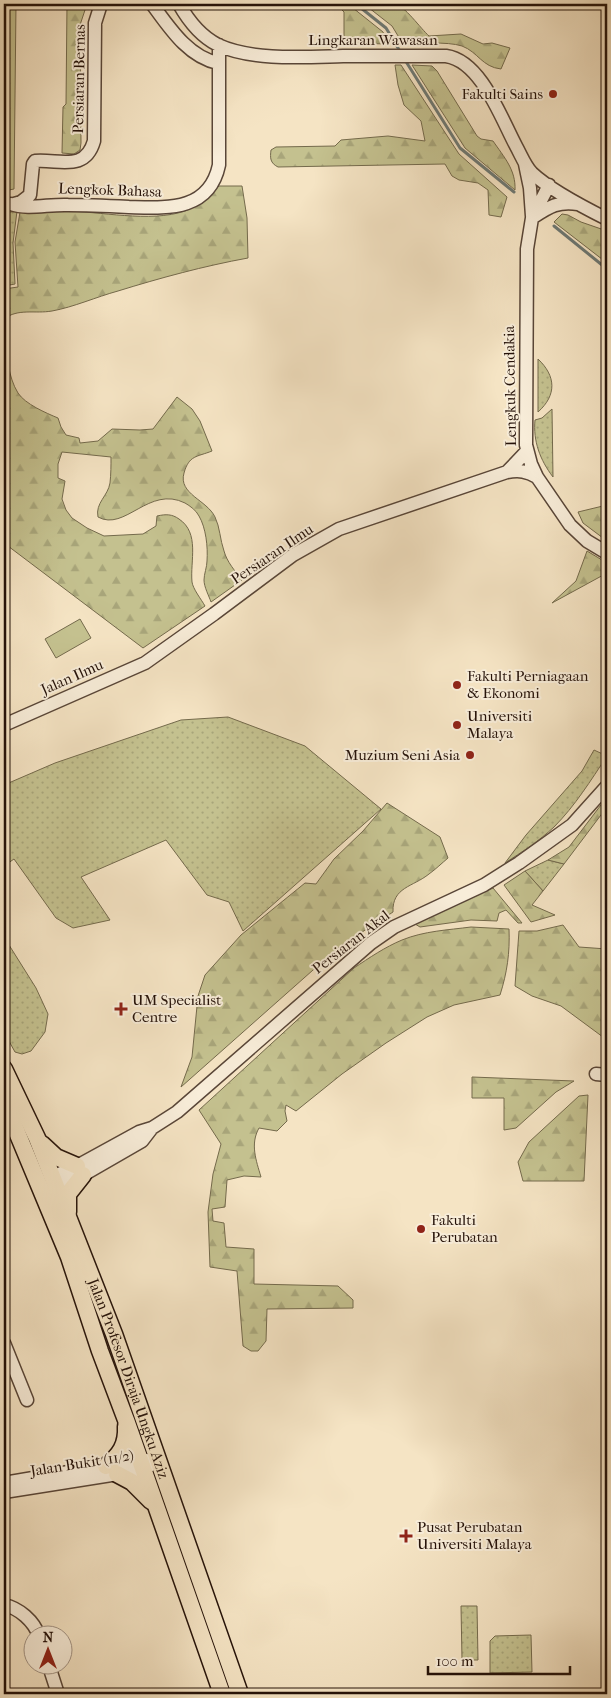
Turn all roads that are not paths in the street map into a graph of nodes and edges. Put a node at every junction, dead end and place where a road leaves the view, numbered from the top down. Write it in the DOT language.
graph roads {
  1 [pos="101,4"];
  2 [pos="152,4"];
  3 [pos="179,4"];
  4 [pos="219,45"];
  5 [pos="218,63"];
  6 [pos="524,162"];
  7 [pos="32,183"];
  8 [pos="549,185"];
  9 [pos="54,204"];
  10 [pos="579,204"];
  11 [pos="7,205"];
  12 [pos="532,218"];
  13 [pos="604,218"];
  14 [pos="527,451"];
  15 [pos="507,472"];
  16 [pos="537,477"];
  17 [pos="607,553"];
  18 [pos="153,658"];
  19 [pos="4,725"];
  20 [pos="607,786"];
  21 [pos="4,1069"];
  22 [pos="4,1101"];
  23 [pos="11,1117"];
  24 [pos="37,1138"];
  25 [pos="80,1170"];
  26 [pos="53,1183"];
  27 [pos="69,1218"];
  28 [pos="59,1232"];
  29 [pos="4,1342"];
  30 [pos="27,1400"];
  31 [pos="126,1420"];
  32 [pos="158,1461"];
  33 [pos="141,1465"];
  34 [pos="111,1470"];
  35 [pos="4,1483"];
  36 [pos="4,1492"];
  37 [pos="156,1506"];
  38 [pos="4,1605"];
  39 [pos="34,1626"];
  40 [pos="52,1676"];
  41 [pos="58,1694"];
  42 [pos="222,1694"];
  43 [pos="240,1694"];
  1 -- 7 [label="street, Persiaran Bernas"];
  2 -- 5 [label="street"];
  3 -- 4 [label="street, Lingkaran Wawasan"];
  4 -- 5 [label="street, Lengkok Bahasa"];
  4 -- 6 [label="street, Lingkaran Wawasan"];
  5 -- 9 [label="street, Lengkok Bahasa"];
  6 -- 8 [label="street, Lingkaran Wawasan"];
  6 -- 12 [label="street, Lengkuk Cendakia"];
  7 -- 9 [label="street"];
  7 -- 11 [label="street, Persiaran Bernas"];
  8 -- 10 [label="street, Lingkaran Wawasan"];
  8 -- 12 [label="street, Lengkuk Cendakia"];
  9 -- 11 [label="street, Lengkok Bahasa"];
  10 -- 12 [label="street"];
  10 -- 13 [label="street, Lingkaran Wawasan"];
  12 -- 14 [label="street, Lengkuk Cendakia"];
  14 -- 15 [label="street, Persiaran Ilmu"];
  14 -- 16 [label="street, Lengkuk Cendakia"];
  15 -- 16 [label="street, Persiaran Ilmu"];
  15 -- 18 [label="street, Persiaran Ilmu"];
  16 -- 17 [label="street, Lengkuk Cendakia"];
  18 -- 19 [label="street, Jalan Ilmu"];
  20 -- 25 [label="street, Persiaran Akal"];
  21 -- 24 [label="main road, Jalan Profesor Diraja Ungku Aziz"];
  22 -- 23 [label="main road, Jalan Profesor Diraja Ungku Aziz"];
  23 -- 26 [label="main road"];
  23 -- 28 [label="main road, Jalan Profesor Diraja Ungku Aziz"];
  24 -- 25 [label="main road"];
  24 -- 26 [label="main road, Jalan Profesor Diraja Ungku Aziz"];
  25 -- 26 [label="street, Persiaran Akal"];
  25 -- 27 [label="main road"];
  26 -- 27 [label="main road, Jalan Profesor Diraja Ungku Aziz"];
  26 -- 28 [label="main road"];
  27 -- 32 [label="main road, Jalan Profesor Diraja Ungku Aziz"];
  28 -- 31 [label="main road, Jalan Profesor Diraja Ungku Aziz"];
  29 -- 30 [label="street"];
  31 -- 33 [label="main road, Jalan Profesor Diraja Ungku Aziz"];
  31 -- 34 [label="main road"];
  32 -- 33 [label="street, Jalan Bukit (11/2)"];
  32 -- 43 [label="main road, Jalan Profesor Diraja Ungku Aziz"];
  33 -- 34 [label="street, Jalan Bukit (11/2)"];
  33 -- 37 [label="main road, Jalan Profesor Diraja Ungku Aziz"];
  34 -- 35 [label="street, Jalan Bukit (11/2)"];
  34 -- 36 [label="street, Jalan Bukit (11/2)"];
  34 -- 37 [label="main road"];
  37 -- 42 [label="main road, Jalan Profesor Diraja Ungku Aziz"];
  38 -- 39 [label="street"];
  40 -- 41 [label="street"];
}
